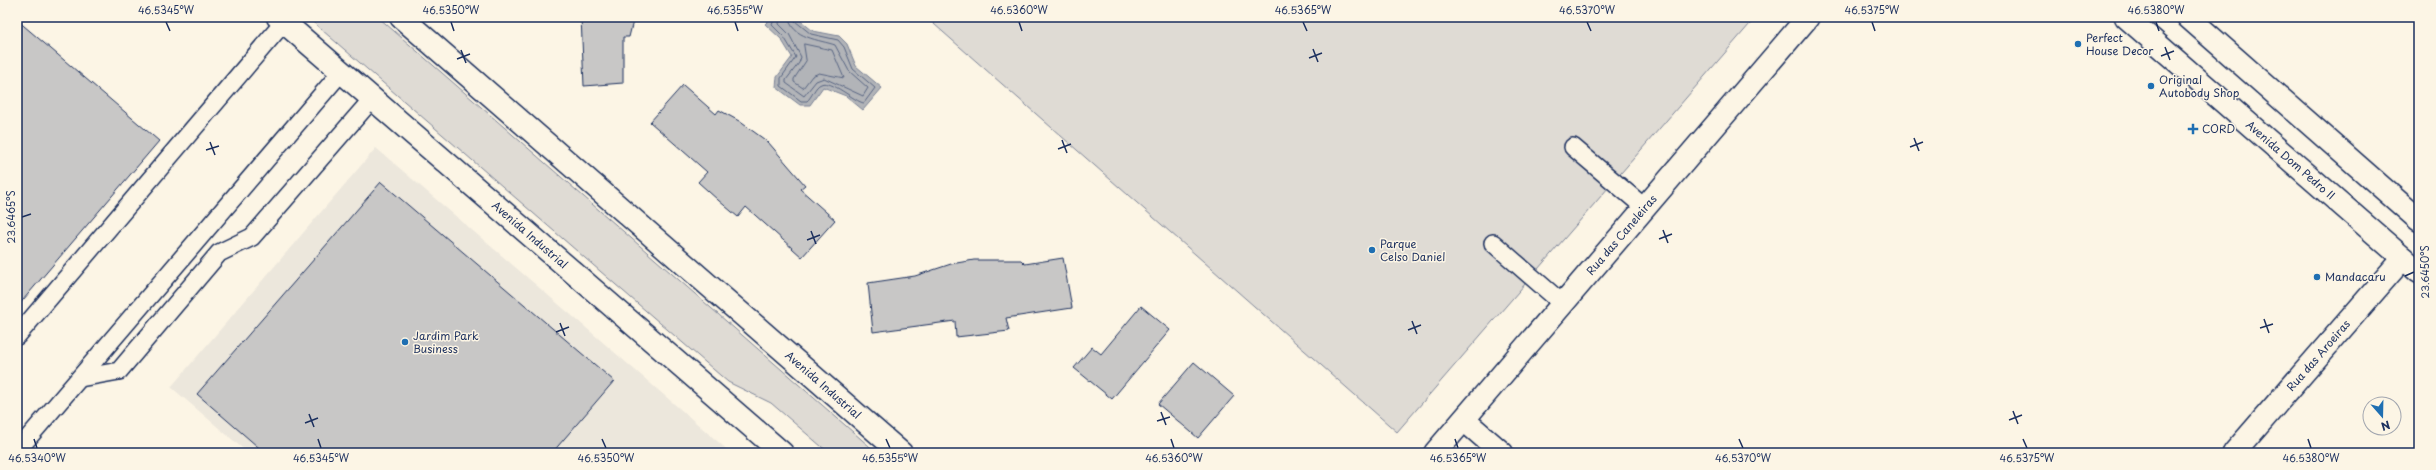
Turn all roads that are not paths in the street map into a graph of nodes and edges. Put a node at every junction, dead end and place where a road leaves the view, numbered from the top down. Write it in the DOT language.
graph roads {
  1 [pos="401,17"];
  2 [pos="1808,17"];
  3 [pos="2126,17"];
  4 [pos="2188,17"];
  5 [pos="281,20"];
  6 [pos="342,71"];
  7 [pos="373,98"];
  8 [pos="1573,147"];
  9 [pos="1645,208"];
  10 [pos="2419,220"];
  11 [pos="1493,243"];
  12 [pos="2403,258"];
  13 [pos="2419,272"];
  14 [pos="1563,304"];
  15 [pos="17,336"];
  16 [pos="80,378"];
  17 [pos="1464,420"];
  18 [pos="17,450"];
  19 [pos="782,453"];
  20 [pos="901,453"];
  21 [pos="1435,453"];
  22 [pos="1502,453"];
  23 [pos="2234,453"];
  1 -- 20 [label="main road, Avenida Industrial"];
  2 -- 9 [label="main road, Rua das Caneleiras"];
  3 -- 12 [label="main road, Avenida Dom Pedro II"];
  4 -- 10 [label="main road"];
  5 -- 6 [label="main road, Avenida Industrial"];
  5 -- 15 [label="lane"];
  6 -- 7 [label="main road, Avenida Industrial"];
  6 -- 16 [label="lane"];
  7 -- 16 [label="lane"];
  7 -- 19 [label="main road, Avenida Industrial"];
  8 -- 9 [label="lane"];
  9 -- 14 [label="main road, Rua das Caneleiras"];
  11 -- 14 [label="lane"];
  12 -- 13 [label="main road, Avenida Dom Pedro II"];
  12 -- 23 [label="main road, Rua das Aroeiras"];
  14 -- 17 [label="main road, Rua das Caneleiras"];
  16 -- 18 [label="lane"];
  17 -- 21 [label="main road, Rua das Caneleiras"];
  17 -- 22 [label="main road"];
}
